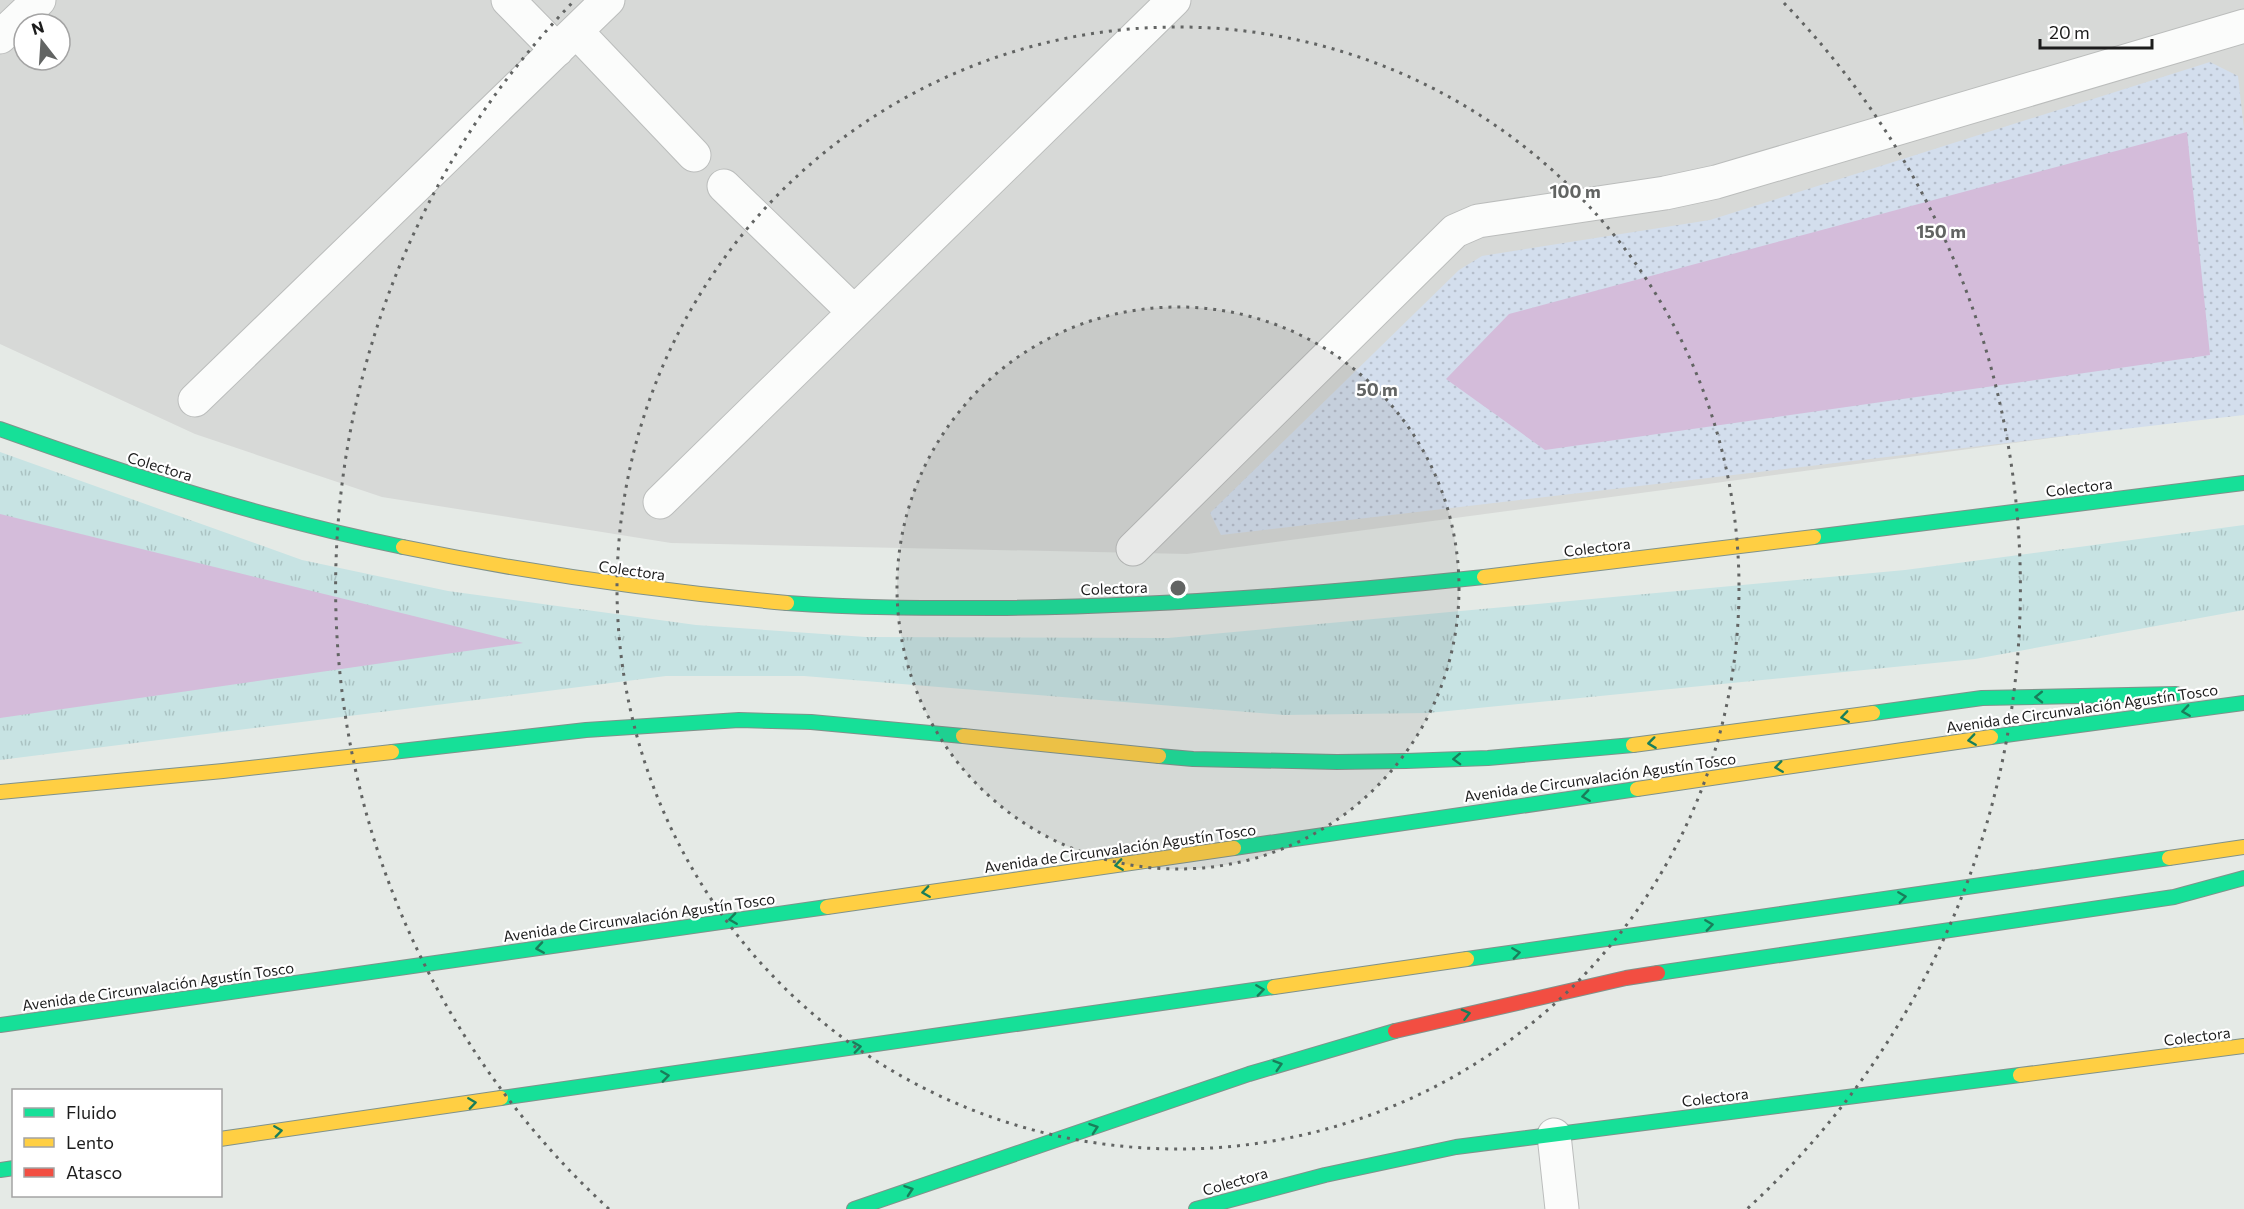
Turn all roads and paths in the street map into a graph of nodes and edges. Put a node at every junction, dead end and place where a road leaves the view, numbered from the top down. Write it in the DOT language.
graph roads {
  1 [pos="39,0"];
  2 [pos="508,0"];
  3 [pos="608,0"];
  4 [pos="1174,0"];
  5 [pos="2244,26"];
  6 [pos="0,37"];
  7 [pos="567,40"];
  8 [pos="694,155"];
  9 [pos="724,186"];
  10 [pos="854,312"];
  11 [pos="195,400"];
  12 [pos="0,429"];
  13 [pos="2244,483"];
  14 [pos="660,502"];
  15 [pos="1133,549"];
  16 [pos="2244,692"];
  17 [pos="2184,693"];
  18 [pos="2220,693"];
  19 [pos="2244,703"];
  20 [pos="0,792"];
  21 [pos="2244,847"];
  22 [pos="2244,878"];
  23 [pos="6,1024"];
  24 [pos="2244,1046"];
  25 [pos="1554,1135"];
  26 [pos="222,1139"];
  27 [pos="854,1209"];
  28 [pos="1196,1209"];
  29 [pos="1562,1209"];
  1 -- 6 [label="street"];
  2 -- 7 [label="street"];
  3 -- 7 [label="street"];
  4 -- 10 [label="street"];
  5 -- 15 [label="street"];
  7 -- 8 [label="street"];
  7 -- 11 [label="street"];
  9 -- 10 [label="street"];
  10 -- 14 [label="street"];
  12 -- 13 [label="main road, Colectora"];
  16 -- 18 [label="main road"];
  17 -- 20 [label="main road, one-way"];
  19 -- 23 [label="main road, Avenida de Circunvalación Agustín Tosco, one-way"];
  26 -- 21 [label="main road, one-way"];
  27 -- 22 [label="main road, one-way"];
  24 -- 25 [label="main road, Colectora"];
  25 -- 28 [label="main road, Colectora"];
  25 -- 29 [label="street"];
}
